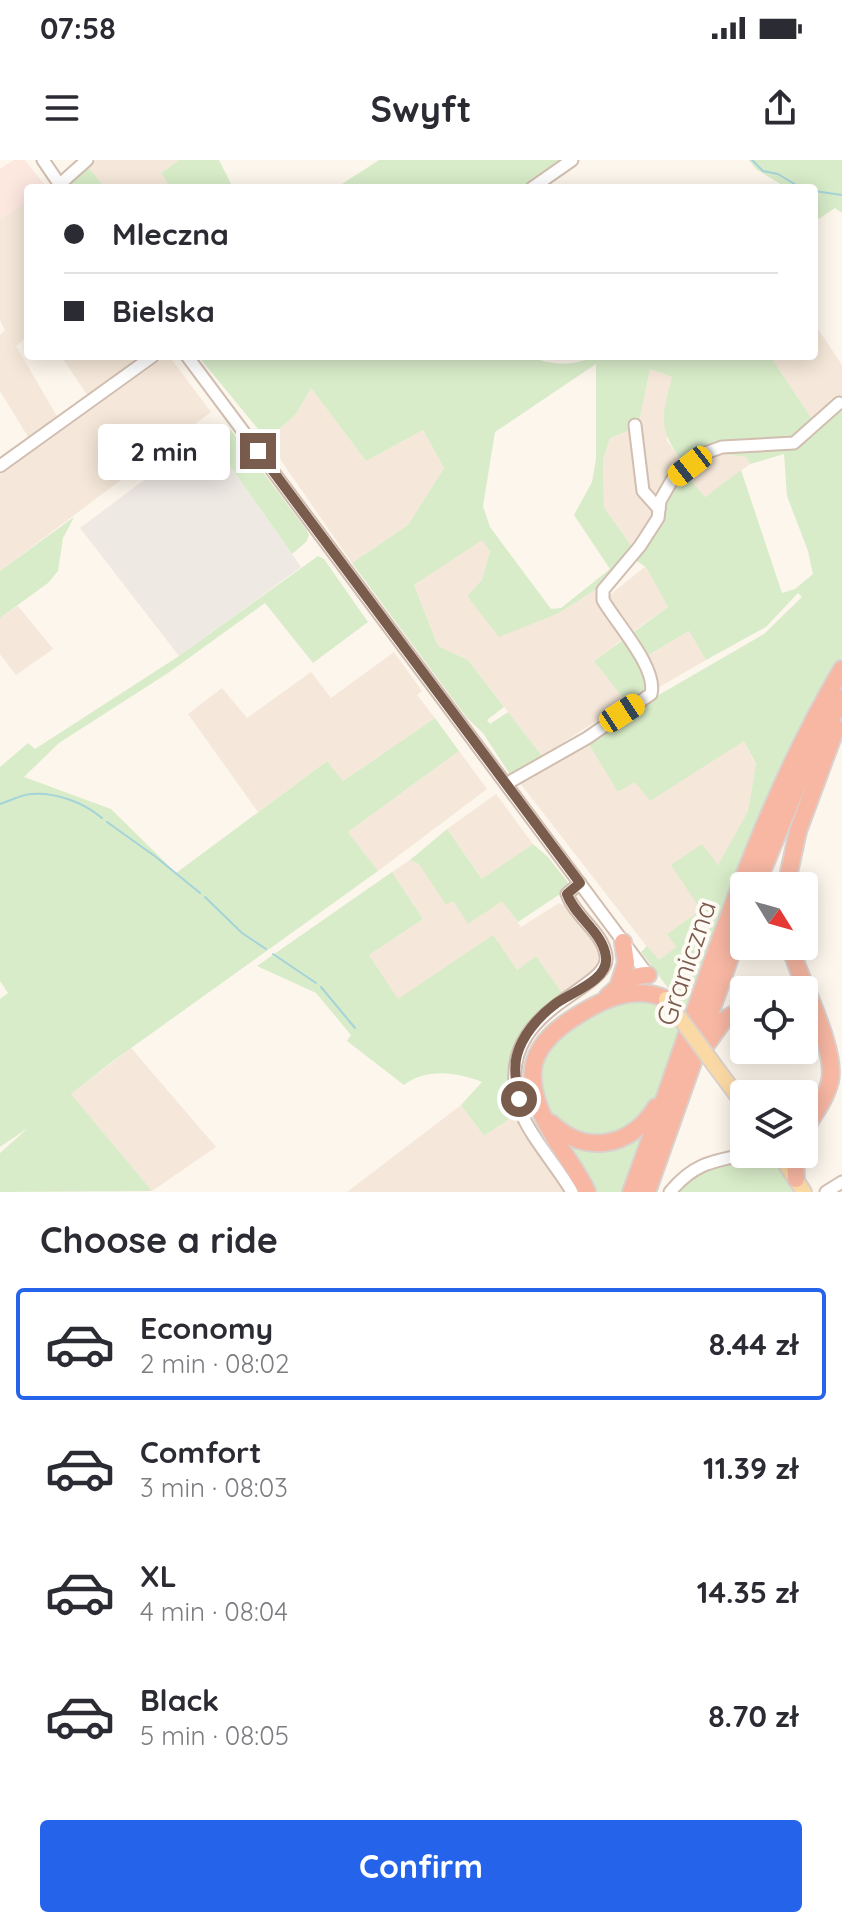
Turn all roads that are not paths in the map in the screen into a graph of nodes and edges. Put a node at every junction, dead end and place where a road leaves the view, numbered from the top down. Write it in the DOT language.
graph roads {
  1 [pos="43,160"];
  2 [pos="87,160"];
  3 [pos="572,160"];
  4 [pos="58,184"];
  5 [pos="63,184"];
  6 [pos="538,184"];
  7 [pos="147,360"];
  8 [pos="190,360"];
  9 [pos="839,403"];
  10 [pos="635,425"];
  11 [pos="0,466"];
  12 [pos="659,509"];
  13 [pos="842,669"];
  14 [pos="842,698"];
  15 [pos="842,713"];
  16 [pos="506,784"];
  17 [pos="762,872"];
  18 [pos="789,872"];
  19 [pos="580,883"];
  20 [pos="623,942"];
  21 [pos="730,953"];
  22 [pos="795,960"];
  23 [pos="648,975"];
  24 [pos="621,991"];
  25 [pos="666,999"];
  26 [pos="730,1016"];
  27 [pos="818,1030"];
  28 [pos="823,1035"];
  29 [pos="681,1076"];
  30 [pos="730,1086"];
  31 [pos="818,1100"];
  32 [pos="538,1105"];
  33 [pos="730,1158"];
  34 [pos="788,1168"];
  35 [pos="842,1182"];
  36 [pos="800,1186"];
  37 [pos="572,1192"];
  38 [pos="587,1192"];
  39 [pos="631,1192"];
  40 [pos="647,1192"];
  41 [pos="670,1192"];
  42 [pos="826,1192"];
  1 -- 4 [label="street"];
  2 -- 5 [label="street"];
  3 -- 6 [label="street"];
  7 -- 11 [label="street"];
  8 -- 16 [label="street"];
  9 -- 12 [label="street"];
  10 -- 12 [label="street"];
  12 -- 16 [label="street"];
  13 -- 29 [label="highway, Graniczna"];
  14 -- 17 [label="highway, Graniczna"];
  15 -- 18 [label="highway"];
  16 -- 19 [label="street"];
  19 -- 20 [label="street"];
  19 -- 37 [label="street"];
  20 -- 23 [label="street"];
  20 -- 24 [label="highway"];
  21 -- 29 [label="highway, Graniczna"];
  22 -- 28 [label="highway"];
  23 -- 24 [label="highway"];
  23 -- 25 [label="main road"];
  24 -- 25 [label="highway"];
  24 -- 32 [label="highway"];
  25 -- 30 [label="main road, bridge"];
  26 -- 29 [label="highway"];
  27 -- 28 [label="highway"];
  28 -- 31 [label="highway"];
  29 -- 32 [label="highway"];
  29 -- 39 [label="highway, Graniczna"];
  29 -- 40 [label="highway, Graniczna"];
  32 -- 38 [label="highway"];
  33 -- 41 [label="street"];
  34 -- 36 [label="main road"];
  35 -- 42 [label="street"];
}
